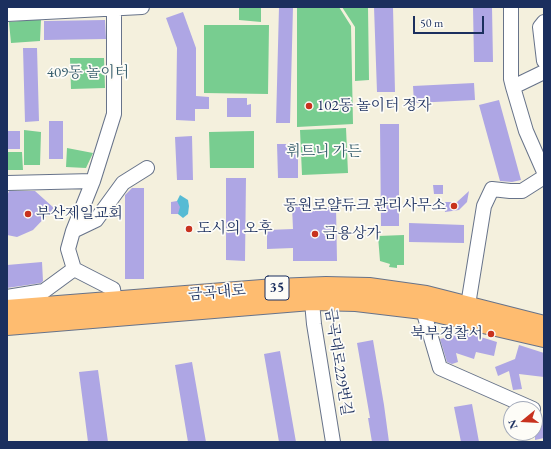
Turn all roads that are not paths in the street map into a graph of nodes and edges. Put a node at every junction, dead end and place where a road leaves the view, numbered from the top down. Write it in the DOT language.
graph roads {
  1 [pos="142,7"];
  2 [pos="511,7"];
  3 [pos="114,9"];
  4 [pos="7,14"];
  5 [pos="544,22"];
  6 [pos="544,61"];
  7 [pos="544,72"];
  8 [pos="513,87"];
  9 [pos="147,168"];
  10 [pos="544,172"];
  11 [pos="544,177"];
  12 [pos="93,181"];
  13 [pos="7,183"];
  14 [pos="73,230"];
  15 [pos="74,269"];
  16 [pos="311,294"];
  17 [pos="7,297"];
  18 [pos="468,305"];
  19 [pos="7,309"];
  20 [pos="115,309"];
  21 [pos="422,310"];
  22 [pos="544,325"];
  23 [pos="7,326"];
  24 [pos="544,338"];
  25 [pos="516,401"];
  26 [pos="333,442"];
  1 -- 3 [label="street"];
  2 -- 8 [label="street"];
  3 -- 4 [label="street"];
  3 -- 12 [label="street"];
  5 -- 6 [label="street"];
  7 -- 8 [label="street"];
  8 -- 10 [label="street"];
  9 -- 14 [label="street"];
  11 -- 18 [label="street"];
  12 -- 13 [label="street"];
  12 -- 14 [label="street"];
  14 -- 15 [label="street"];
  15 -- 17 [label="street"];
  15 -- 20 [label="street"];
  16 -- 18 [label="main road, 금곡대로 / 35"];
  16 -- 20 [label="main road, 금곡대로 / 35"];
  16 -- 21 [label="main road, 금곡대로 / 35"];
  16 -- 26 [label="street, 금곡대로229번길"];
  18 -- 22 [label="main road, 금곡대로 / 35"];
  19 -- 20 [label="main road, 금곡대로 / 35"];
  20 -- 23 [label="main road, 금곡대로 / 35"];
  21 -- 24 [label="main road, 금곡대로 / 35"];
  21 -- 25 [label="street"];
}
